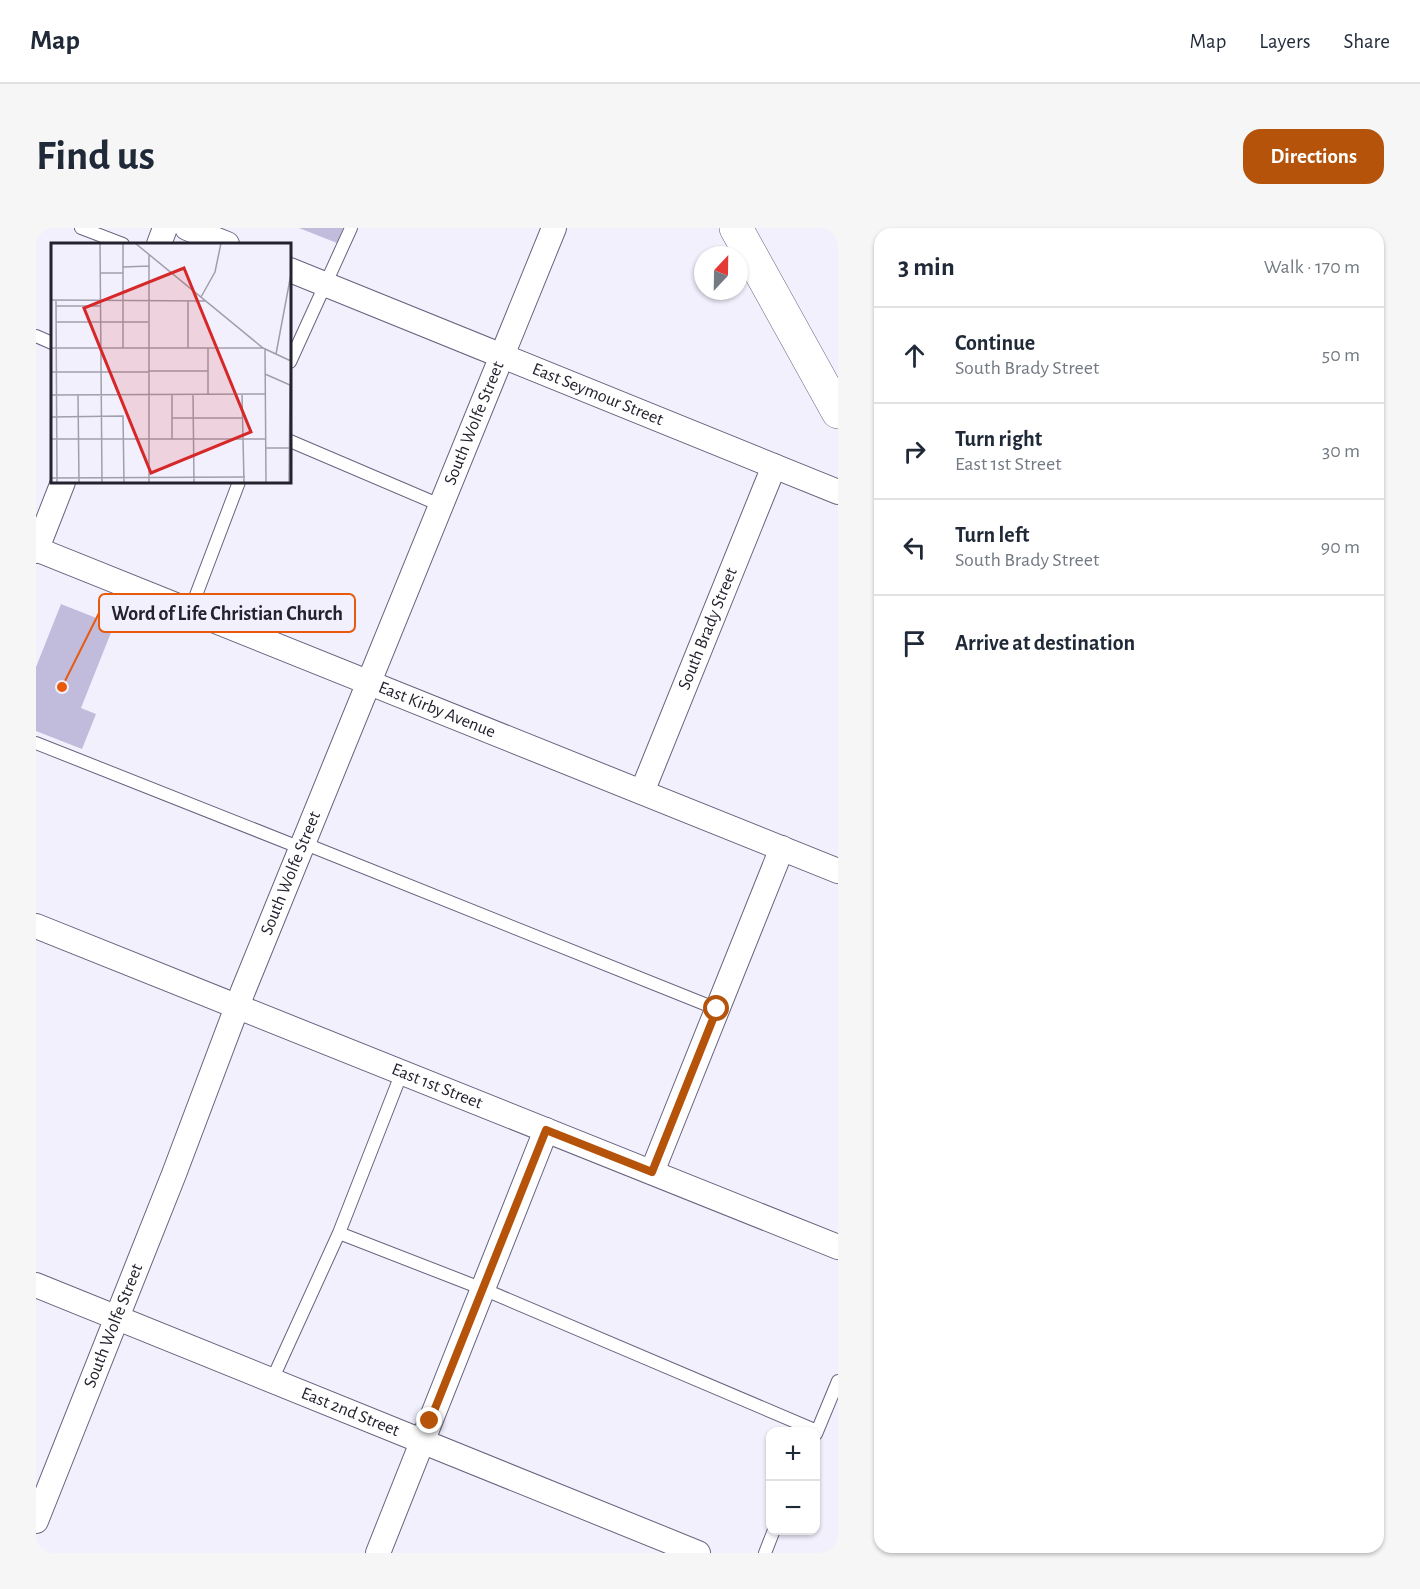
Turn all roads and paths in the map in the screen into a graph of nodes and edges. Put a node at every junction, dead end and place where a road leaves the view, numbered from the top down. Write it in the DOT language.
graph roads {
  1 [pos="81,228"];
  2 [pos="165,228"];
  3 [pos="187,228"];
  4 [pos="351,228"];
  5 [pos="554,228"];
  6 [pos="736,228"];
  7 [pos="120,243"];
  8 [pos="159,243"];
  9 [pos="224,243"];
  10 [pos="291,270"];
  11 [pos="324,284"];
  12 [pos="36,336"];
  13 [pos="51,343"];
  14 [pos="502,356"];
  15 [pos="291,360"];
  16 [pos="838,412"];
  17 [pos="291,441"];
  18 [pos="774,466"];
  19 [pos="63,483"];
  20 [pos="239,483"];
  21 [pos="838,492"];
  22 [pos="440,505"];
  23 [pos="36,549"];
  24 [pos="190,611"];
  25 [pos="367,682"];
  26 [pos="36,743"];
  27 [pos="642,792"];
  28 [pos="302,845"];
  29 [pos="782,848"];
  30 [pos="838,871"];
  31 [pos="36,926"];
  32 [pos="238,1007"];
  33 [pos="717,1009"];
  34 [pos="402,1072"];
  35 [pos="546,1130"];
  36 [pos="652,1172"];
  37 [pos="339,1233"];
  38 [pos="838,1247"];
  39 [pos="36,1285"];
  40 [pos="483,1288"];
  41 [pos="117,1317"];
  42 [pos="272,1380"];
  43 [pos="838,1381"];
  44 [pos="804,1427"];
  45 [pos="818,1427"];
  46 [pos="422,1441"];
  47 [pos="36,1521"];
  48 [pos="772,1535"];
  49 [pos="378,1553"];
  50 [pos="698,1553"];
  51 [pos="765,1553"];
  1 -- 7 [label="lane"];
  2 -- 8 [label="street"];
  3 -- 9 [label="street"];
  4 -- 11 [label="lane"];
  5 -- 14 [label="street, South Wolfe Street"];
  6 -- 16 [label="street"];
  10 -- 11 [label="street, East Seymour Street"];
  11 -- 14 [label="street, East Seymour Street"];
  11 -- 15 [label="lane"];
  12 -- 13 [label="lane"];
  14 -- 18 [label="street, East Seymour Street"];
  14 -- 22 [label="street, South Wolfe Street"];
  17 -- 22 [label="lane"];
  18 -- 21 [label="street, East Seymour Street"];
  18 -- 27 [label="street, South Brady Street"];
  19 -- 23 [label="street"];
  20 -- 24 [label="lane"];
  22 -- 25 [label="street, South Wolfe Street"];
  23 -- 24 [label="street, East Kirby Avenue"];
  24 -- 25 [label="street, East Kirby Avenue"];
  25 -- 27 [label="street, East Kirby Avenue"];
  25 -- 28 [label="street, South Wolfe Street"];
  26 -- 28 [label="lane"];
  27 -- 29 [label="street, East Kirby Avenue"];
  28 -- 32 [label="street, South Wolfe Street"];
  28 -- 33 [label="lane"];
  29 -- 30 [label="street, East Kirby Avenue"];
  29 -- 33 [label="street"];
  31 -- 32 [label="street, East 1st Street"];
  32 -- 34 [label="street, East 1st Street"];
  32 -- 41 [label="street, South Wolfe Street"];
  33 -- 36 [label="street"];
  34 -- 35 [label="street, East 1st Street"];
  34 -- 37 [label="lane"];
  35 -- 36 [label="street, East 1st Street"];
  35 -- 40 [label="street"];
  36 -- 38 [label="street, East 1st Street"];
  37 -- 40 [label="lane"];
  37 -- 42 [label="lane"];
  39 -- 41 [label="street, East 2nd Street"];
  40 -- 44 [label="lane"];
  40 -- 46 [label="street"];
  41 -- 42 [label="street, East 2nd Street"];
  41 -- 47 [label="street, South Wolfe Street"];
  42 -- 46 [label="street, East 2nd Street"];
  43 -- 45 [label="lane"];
  46 -- 49 [label="street"];
  46 -- 50 [label="street, East 2nd Street"];
  48 -- 51 [label="lane"];
}
